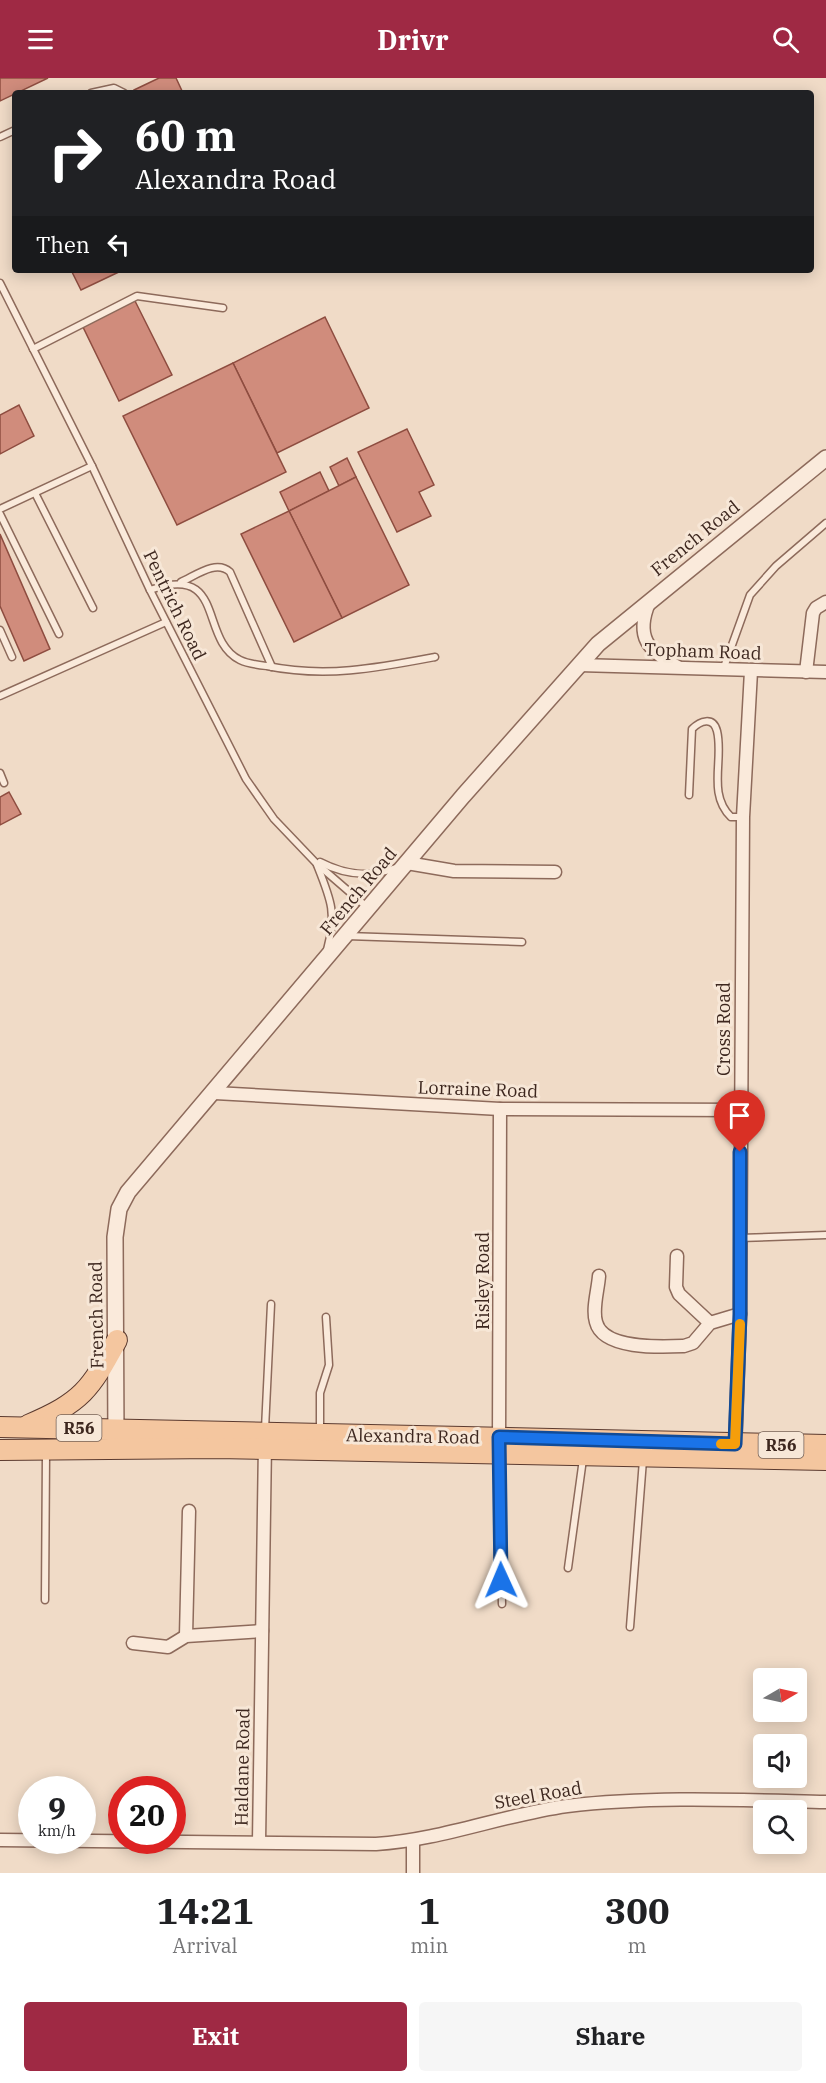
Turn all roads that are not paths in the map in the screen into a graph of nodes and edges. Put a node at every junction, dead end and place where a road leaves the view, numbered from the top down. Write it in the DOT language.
graph roads {
  1 [pos="0,283"];
  2 [pos="223,308"];
  3 [pos="33,349"];
  4 [pos="826,458"];
  5 [pos="92,466"];
  6 [pos="35,493"];
  7 [pos="0,509"];
  8 [pos="0,514"];
  9 [pos="826,524"];
  10 [pos="180,582"];
  11 [pos="150,590"];
  12 [pos="651,599"];
  13 [pos="826,602"];
  14 [pos="93,608"];
  15 [pos="166,622"];
  16 [pos="0,630"];
  17 [pos="59,634"];
  18 [pos="12,657"];
  19 [pos="435,657"];
  20 [pos="579,665"];
  21 [pos="272,667"];
  22 [pos="680,668"];
  23 [pos="723,670"];
  24 [pos="751,671"];
  25 [pos="806,672"];
  26 [pos="826,672"];
  27 [pos="0,696"];
  28 [pos="0,773"];
  29 [pos="4,783"];
  30 [pos="689,795"];
  31 [pos="742,817"];
  32 [pos="314,860"];
  33 [pos="407,863"];
  34 [pos="555,872"];
  35 [pos="368,908"];
  36 [pos="346,936"];
  37 [pos="522,942"];
  38 [pos="322,965"];
  39 [pos="215,1093"];
  40 [pos="501,1109"];
  41 [pos="741,1110"];
  42 [pos="826,1235"];
  43 [pos="739,1238"];
  44 [pos="677,1256"];
  45 [pos="599,1276"];
  46 [pos="271,1304"];
  47 [pos="740,1314"];
  48 [pos="326,1317"];
  49 [pos="710,1323"];
  50 [pos="117,1340"];
  51 [pos="0,1427"];
  52 [pos="22,1427"];
  53 [pos="116,1429"];
  54 [pos="320,1434"];
  55 [pos="265,1441"];
  56 [pos="499,1445"];
  57 [pos="826,1445"];
  58 [pos="46,1449"];
  59 [pos="116,1449"];
  60 [pos="643,1449"];
  61 [pos="0,1450"];
  62 [pos="735,1452"];
  63 [pos="584,1455"];
  64 [pos="826,1460"];
  65 [pos="189,1511"];
  66 [pos="568,1568"];
  67 [pos="45,1600"];
  68 [pos="501,1604"];
  69 [pos="630,1627"];
  70 [pos="262,1631"];
  71 [pos="186,1636"];
  72 [pos="133,1643"];
  73 [pos="826,1802"];
  74 [pos="0,1840"];
  75 [pos="259,1842"];
  76 [pos="413,1842"];
  77 [pos="413,1873"];
  1 -- 3 [label="lane, Pentrich Road"];
  2 -- 3 [label="lane"];
  3 -- 5 [label="lane, Pentrich Road"];
  4 -- 12 [label="street, French Road"];
  5 -- 6 [label="lane"];
  5 -- 11 [label="lane, Pentrich Road"];
  6 -- 7 [label="lane"];
  6 -- 14 [label="lane"];
  8 -- 17 [label="lane"];
  9 -- 23 [label="lane"];
  10 -- 11 [label="lane"];
  10 -- 21 [label="lane"];
  10 -- 21 [label="lane"];
  11 -- 15 [label="lane, Pentrich Road"];
  12 -- 20 [label="street, French Road"];
  12 -- 22 [label="street"];
  13 -- 25 [label="street"];
  15 -- 27 [label="lane"];
  15 -- 32 [label="lane, Pentrich Road"];
  16 -- 18 [label="lane"];
  19 -- 21 [label="lane"];
  20 -- 22 [label="street, Topham Road"];
  20 -- 33 [label="street, French Road"];
  22 -- 23 [label="street, Topham Road"];
  23 -- 24 [label="street, Topham Road"];
  24 -- 25 [label="street, Topham Road"];
  24 -- 31 [label="street, Cross Road"];
  25 -- 26 [label="street, Topham Road"];
  28 -- 29 [label="lane"];
  30 -- 31 [label="lane"];
  31 -- 41 [label="street, Cross Road"];
  32 -- 33 [label="lane"];
  32 -- 35 [label="lane, Pentrich Road"];
  32 -- 38 [label="lane"];
  33 -- 34 [label="street"];
  33 -- 35 [label="street, French Road"];
  35 -- 36 [label="street, French Road"];
  36 -- 37 [label="lane"];
  36 -- 38 [label="street, French Road"];
  38 -- 39 [label="street, French Road"];
  39 -- 40 [label="street, Lorraine Road"];
  39 -- 50 [label="street, French Road"];
  40 -- 41 [label="street, Lorraine Road"];
  40 -- 56 [label="street, Risley Road"];
  41 -- 43 [label="street, Cross Road"];
  42 -- 43 [label="lane"];
  43 -- 47 [label="street, Cross Road"];
  44 -- 49 [label="street"];
  45 -- 49 [label="street"];
  46 -- 55 [label="lane"];
  47 -- 49 [label="street"];
  47 -- 62 [label="street, Cross Road"];
  48 -- 54 [label="lane"];
  50 -- 52 [label="main road"];
  50 -- 53 [label="street, French Road"];
  51 -- 52 [label="main road, Alexandra Road / R56"];
  52 -- 53 [label="main road, Alexandra Road / R56"];
  53 -- 55 [label="main road, Alexandra Road / R56"];
  53 -- 59 [label="street, French Road"];
  54 -- 55 [label="main road, Alexandra Road / R56"];
  54 -- 56 [label="main road, Alexandra Road / R56"];
  55 -- 56 [label="main road, Alexandra Road / R56"];
  55 -- 59 [label="main road, Alexandra Road / R56"];
  55 -- 70 [label="street, Haldane Road"];
  56 -- 60 [label="main road, Alexandra Road / R56"];
  56 -- 63 [label="main road, Alexandra Road / R56"];
  56 -- 68 [label="lane"];
  57 -- 62 [label="main road, Alexandra Road / R56"];
  58 -- 59 [label="main road, Alexandra Road / R56"];
  58 -- 61 [label="main road, Alexandra Road / R56"];
  58 -- 67 [label="lane"];
  60 -- 62 [label="main road, Alexandra Road / R56"];
  60 -- 63 [label="main road, Alexandra Road / R56"];
  60 -- 69 [label="lane"];
  62 -- 64 [label="main road, Alexandra Road / R56"];
  63 -- 66 [label="lane"];
  65 -- 71 [label="street"];
  70 -- 71 [label="street"];
  70 -- 75 [label="street, Haldane Road"];
  71 -- 72 [label="street"];
  73 -- 76 [label="street, Steel Road"];
  74 -- 75 [label="street, Haldane Road"];
  75 -- 76 [label="street, Steel Road"];
  76 -- 77 [label="street"];
}
